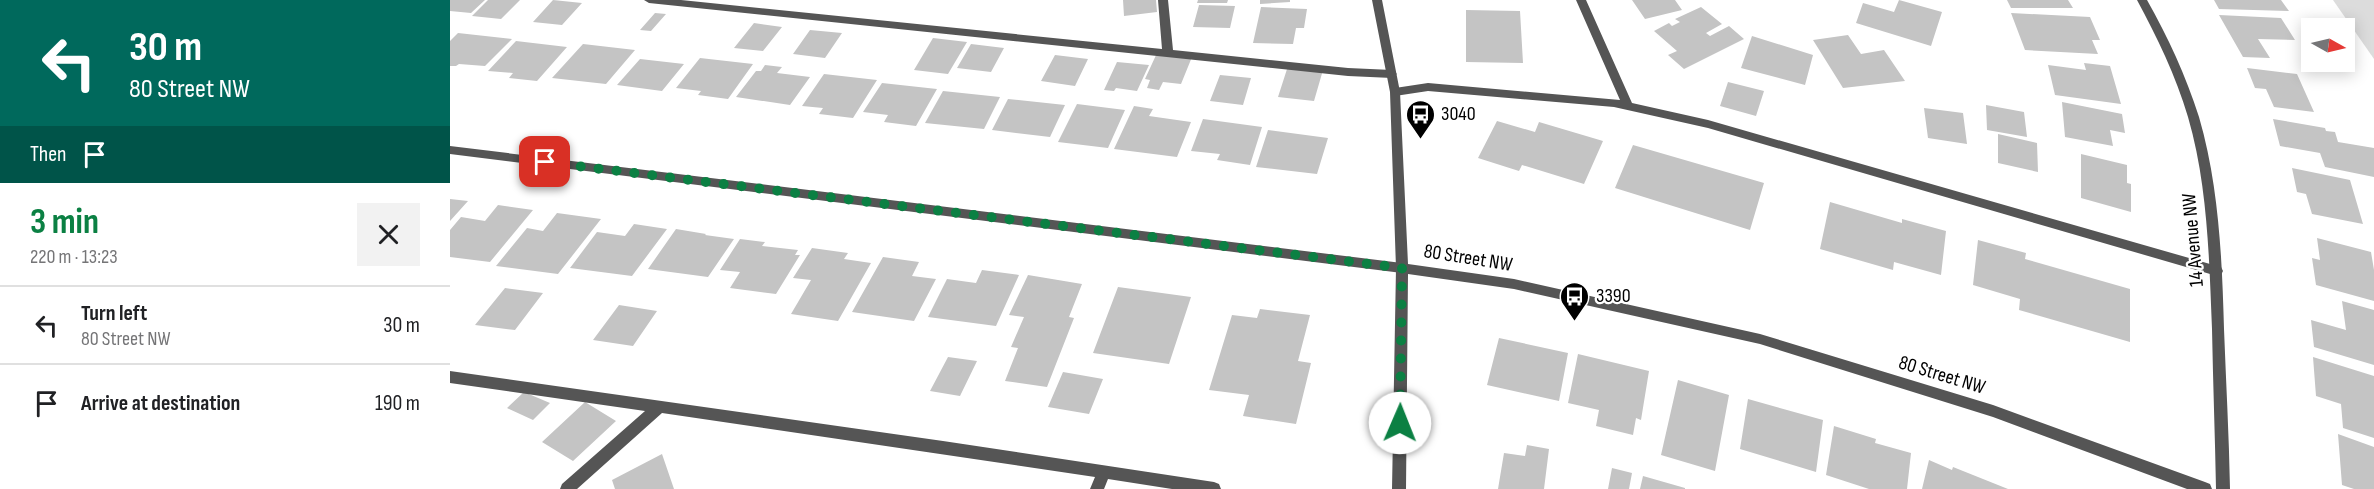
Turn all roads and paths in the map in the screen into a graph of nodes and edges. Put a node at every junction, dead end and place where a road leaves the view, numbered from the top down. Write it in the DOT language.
graph roads {
  1 [pos="649,0"];
  2 [pos="1163,0"];
  3 [pos="1377,0"];
  4 [pos="1581,0"];
  5 [pos="2142,0"];
  6 [pos="1168,54"];
  7 [pos="1392,75"];
  8 [pos="1395,92"];
  9 [pos="1628,106"];
  10 [pos="450,150"];
  11 [pos="1402,268"];
  12 [pos="2217,271"];
  13 [pos="450,377"];
  14 [pos="659,406"];
  15 [pos="1104,471"];
  16 [pos="567,489"];
  17 [pos="1097,489"];
  18 [pos="1214,489"];
  19 [pos="1399,489"];
  20 [pos="2205,489"];
  21 [pos="2223,489"];
  1 -- 6 [label="street"];
  2 -- 6 [label="street"];
  3 -- 7 [label="street"];
  4 -- 9 [label="street"];
  5 -- 12 [label="street, 14 Avenue NW"];
  6 -- 7 [label="street"];
  7 -- 8 [label="street"];
  8 -- 9 [label="street"];
  8 -- 11 [label="street"];
  9 -- 12 [label="street"];
  10 -- 11 [label="street, 80 Street NW"];
  11 -- 19 [label="street"];
  11 -- 20 [label="street, 80 Street NW"];
  12 -- 21 [label="street, 14 Avenue NW"];
  13 -- 14 [label="street"];
  14 -- 15 [label="street"];
  14 -- 16 [label="street"];
  15 -- 17 [label="street"];
  15 -- 18 [label="street"];
}
